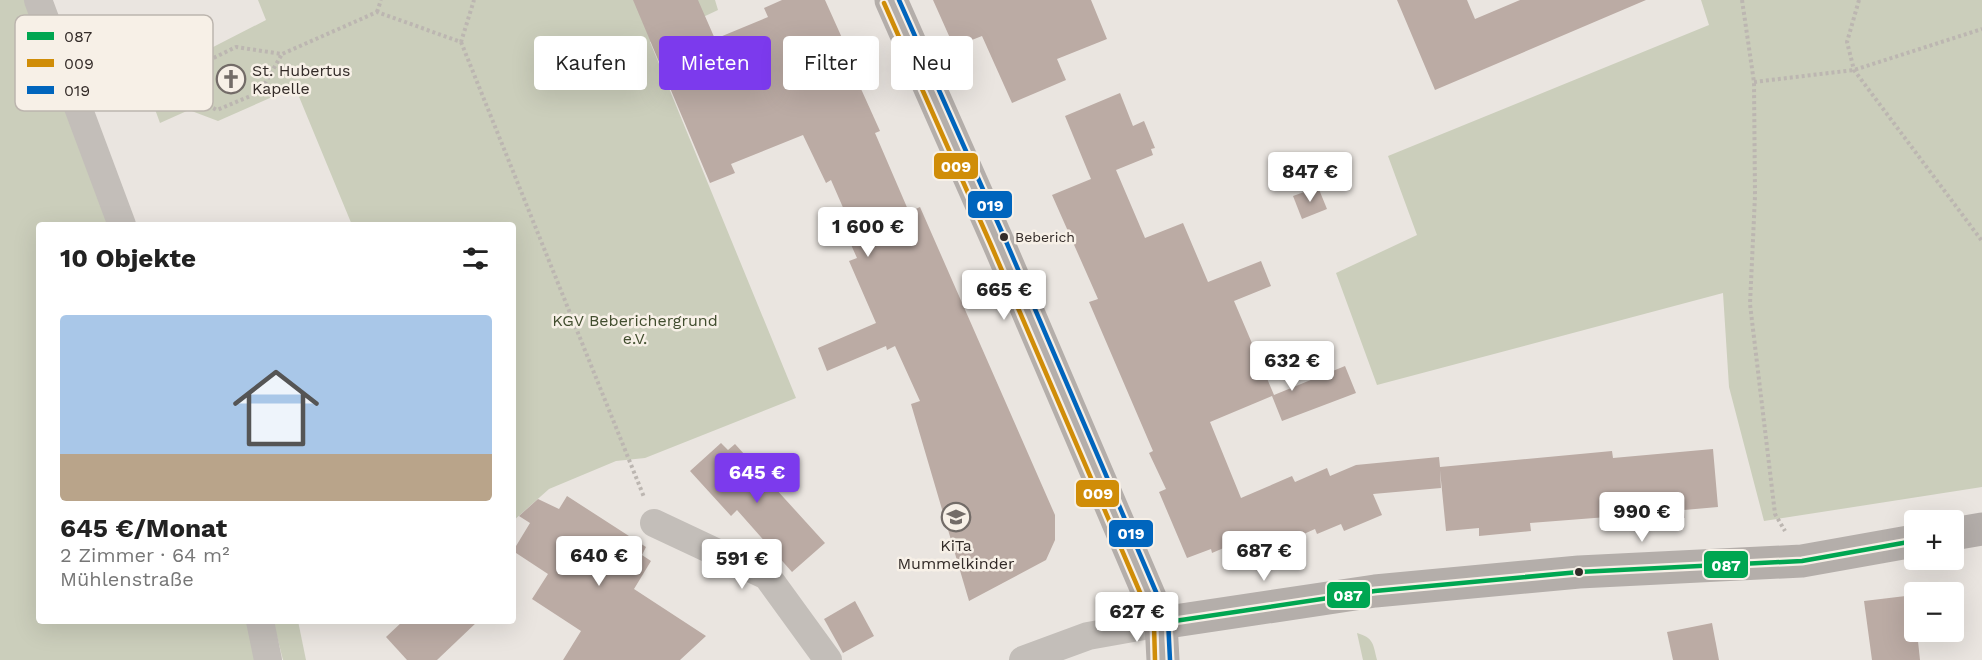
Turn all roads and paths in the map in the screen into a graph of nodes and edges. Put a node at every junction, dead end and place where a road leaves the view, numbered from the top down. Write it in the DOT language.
graph roads {
  1 [pos="38,0"];
  2 [pos="381,0"];
  3 [pos="474,0"];
  4 [pos="891,0"];
  5 [pos="1742,0"];
  6 [pos="1859,0"];
  7 [pos="377,12"];
  8 [pos="44,15"];
  9 [pos="1982,29"];
  10 [pos="460,42"];
  11 [pos="282,54"];
  12 [pos="213,58"];
  13 [pos="1854,70"];
  14 [pos="1754,82"];
  15 [pos="213,108"];
  16 [pos="79,111"];
  17 [pos="121,222"];
  18 [pos="1982,241"];
  19 [pos="654,524"];
  20 [pos="1982,529"];
  21 [pos="1964,532"];
  22 [pos="1904,543"];
  23 [pos="1802,561"];
  24 [pos="1161,623"];
  25 [pos="261,624"];
  26 [pos="268,660"];
  27 [pos="828,660"];
  28 [pos="1023,660"];
  29 [pos="1163,660"];
  1 -- 8 [label="street"];
  2 -- 7 [label="path"];
  3 -- 10 [label="path"];
  4 -- 24 [label="street"];
  5 -- 14 [label="path"];
  6 -- 13 [label="path"];
  7 -- 10 [label="path"];
  7 -- 11 [label="path"];
  9 -- 13 [label="path"];
  10 -- 19 [label="path"];
  11 -- 12 [label="path"];
  11 -- 15 [label="path"];
  13 -- 14 [label="path"];
  13 -- 18 [label="path"];
  14 -- 23 [label="path"];
  16 -- 17 [label="street"];
  19 -- 27 [label="street"];
  20 -- 21 [label="street"];
  22 -- 23 [label="street"];
  23 -- 24 [label="street"];
  24 -- 28 [label="street"];
  24 -- 29 [label="street"];
  25 -- 26 [label="street"];
}
